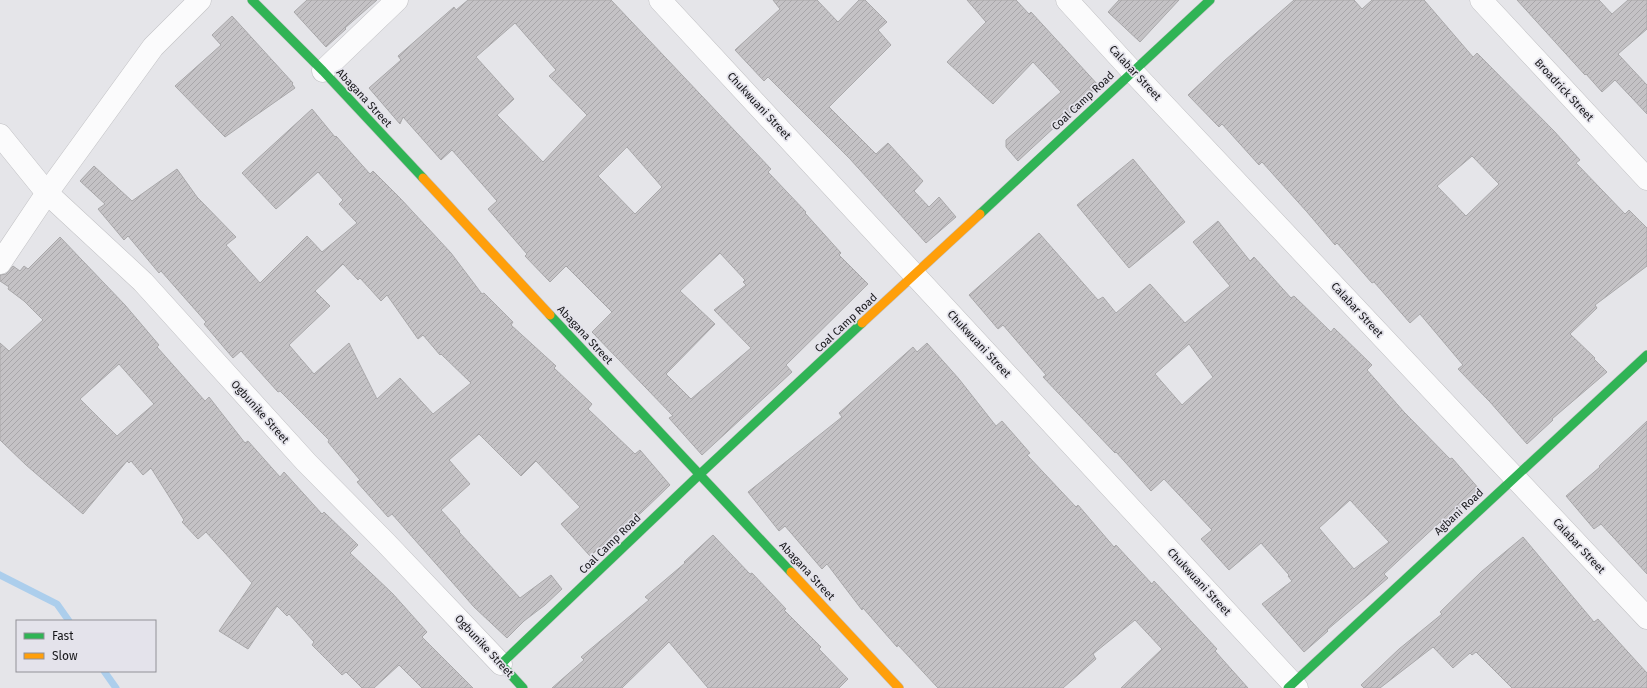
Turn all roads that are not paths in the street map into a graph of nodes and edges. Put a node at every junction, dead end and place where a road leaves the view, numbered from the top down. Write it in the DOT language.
graph roads {
  1 [pos="200,0"];
  2 [pos="252,0"];
  3 [pos="398,0"];
  4 [pos="660,0"];
  5 [pos="1067,0"];
  6 [pos="1210,0"];
  7 [pos="1480,0"];
  8 [pos="322,71"];
  9 [pos="1132,71"];
  10 [pos="0,135"];
  11 [pos="1647,179"];
  12 [pos="47,193"];
  13 [pos="0,263"];
  14 [pos="916,275"];
  15 [pos="1647,355"];
  16 [pos="699,475"];
  17 [pos="1515,477"];
  18 [pos="1647,618"];
  19 [pos="501,664"];
  20 [pos="1292,687"];
  21 [pos="523,688"];
  22 [pos="899,688"];
  1 -- 12 [label="street"];
  2 -- 8 [label="main road, Abagana Street"];
  3 -- 8 [label="street"];
  4 -- 14 [label="street, Chukwuani Street"];
  5 -- 9 [label="street, Calabar Street"];
  6 -- 9 [label="main road, Coal Camp Road"];
  7 -- 11 [label="street, Broadrick Street"];
  8 -- 16 [label="main road, Abagana Street"];
  9 -- 14 [label="main road, Coal Camp Road"];
  9 -- 17 [label="street, Calabar Street"];
  10 -- 12 [label="street, Ogbunike Street"];
  12 -- 13 [label="street"];
  12 -- 19 [label="street, Ogbunike Street"];
  14 -- 16 [label="main road, Coal Camp Road"];
  14 -- 20 [label="street, Chukwuani Street"];
  15 -- 17 [label="main road, Agbani Road"];
  16 -- 19 [label="main road, Coal Camp Road"];
  16 -- 22 [label="main road, Abagana Street"];
  17 -- 18 [label="street, Calabar Street"];
  17 -- 20 [label="main road, Agbani Road"];
  19 -- 21 [label="main road, Ogbunike Street"];
}
